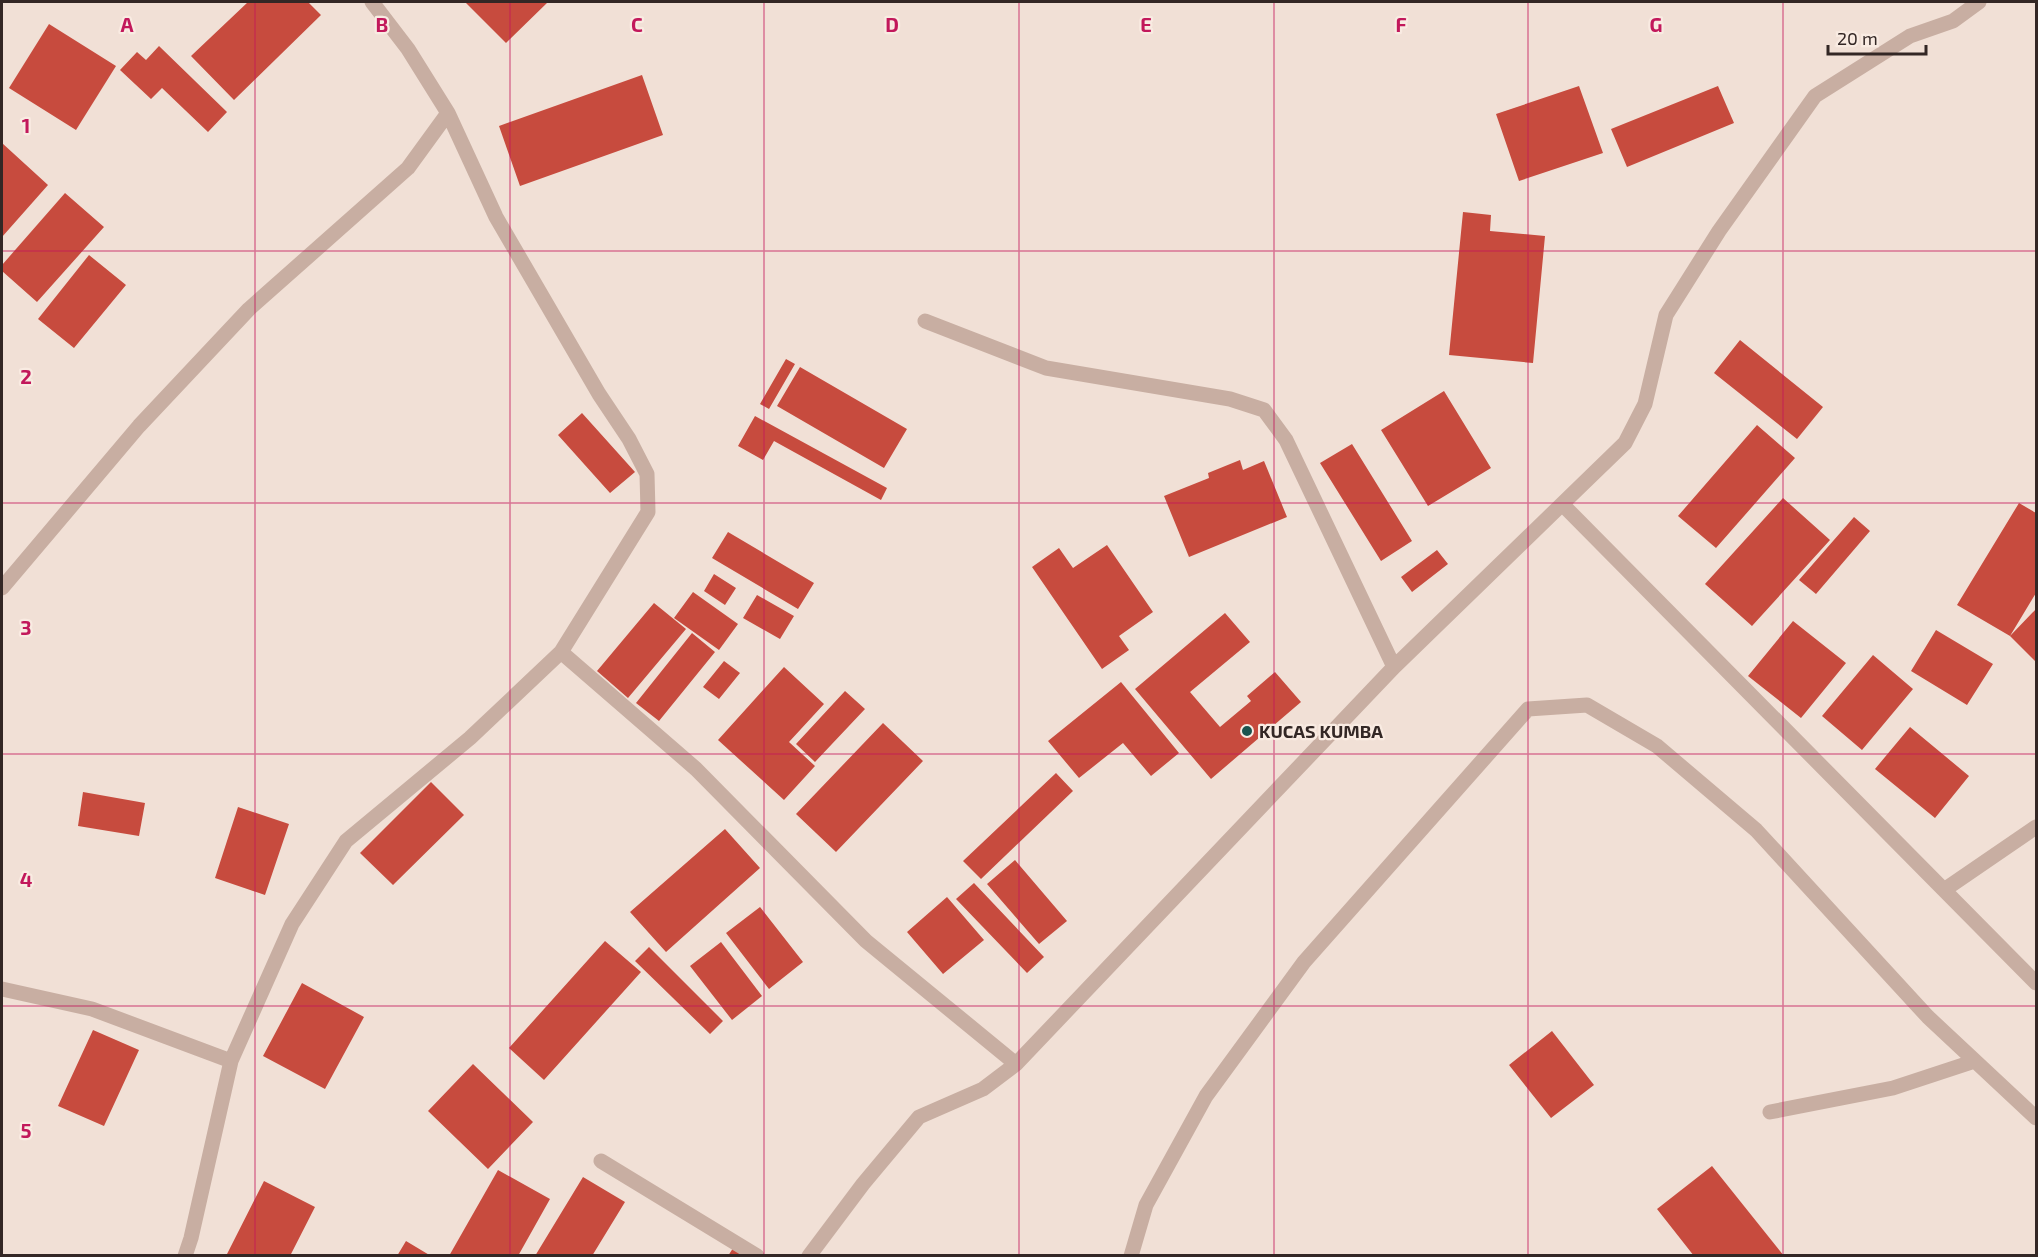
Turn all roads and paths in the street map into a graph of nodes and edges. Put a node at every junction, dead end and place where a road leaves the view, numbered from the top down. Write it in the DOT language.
graph roads {
  1 [pos="372,2"];
  2 [pos="1979,2"];
  3 [pos="447,113"];
  4 [pos="925,321"];
  5 [pos="1563,505"];
  6 [pos="2,588"];
  7 [pos="561,652"];
  8 [pos="1395,667"];
  9 [pos="2037,827"];
  10 [pos="1944,890"];
  11 [pos="2037,983"];
  12 [pos="2,989"];
  13 [pos="231,1061"];
  14 [pos="1975,1061"];
  15 [pos="1016,1064"];
  16 [pos="1770,1112"];
  17 [pos="2037,1118"];
  18 [pos="601,1161"];
  19 [pos="185,1256"];
  20 [pos="757,1256"];
  21 [pos="808,1256"];
  22 [pos="1131,1256"];
  1 -- 3 [label="street"];
  2 -- 5 [label="street"];
  3 -- 6 [label="street"];
  3 -- 7 [label="street"];
  4 -- 8 [label="street"];
  5 -- 8 [label="street"];
  5 -- 10 [label="street"];
  7 -- 13 [label="street"];
  7 -- 15 [label="street"];
  8 -- 15 [label="street"];
  9 -- 10 [label="street"];
  10 -- 11 [label="street"];
  12 -- 13 [label="street"];
  13 -- 19 [label="street"];
  14 -- 16 [label="street"];
  14 -- 17 [label="street"];
  14 -- 22 [label="street"];
  15 -- 21 [label="street"];
  18 -- 20 [label="street"];
}
